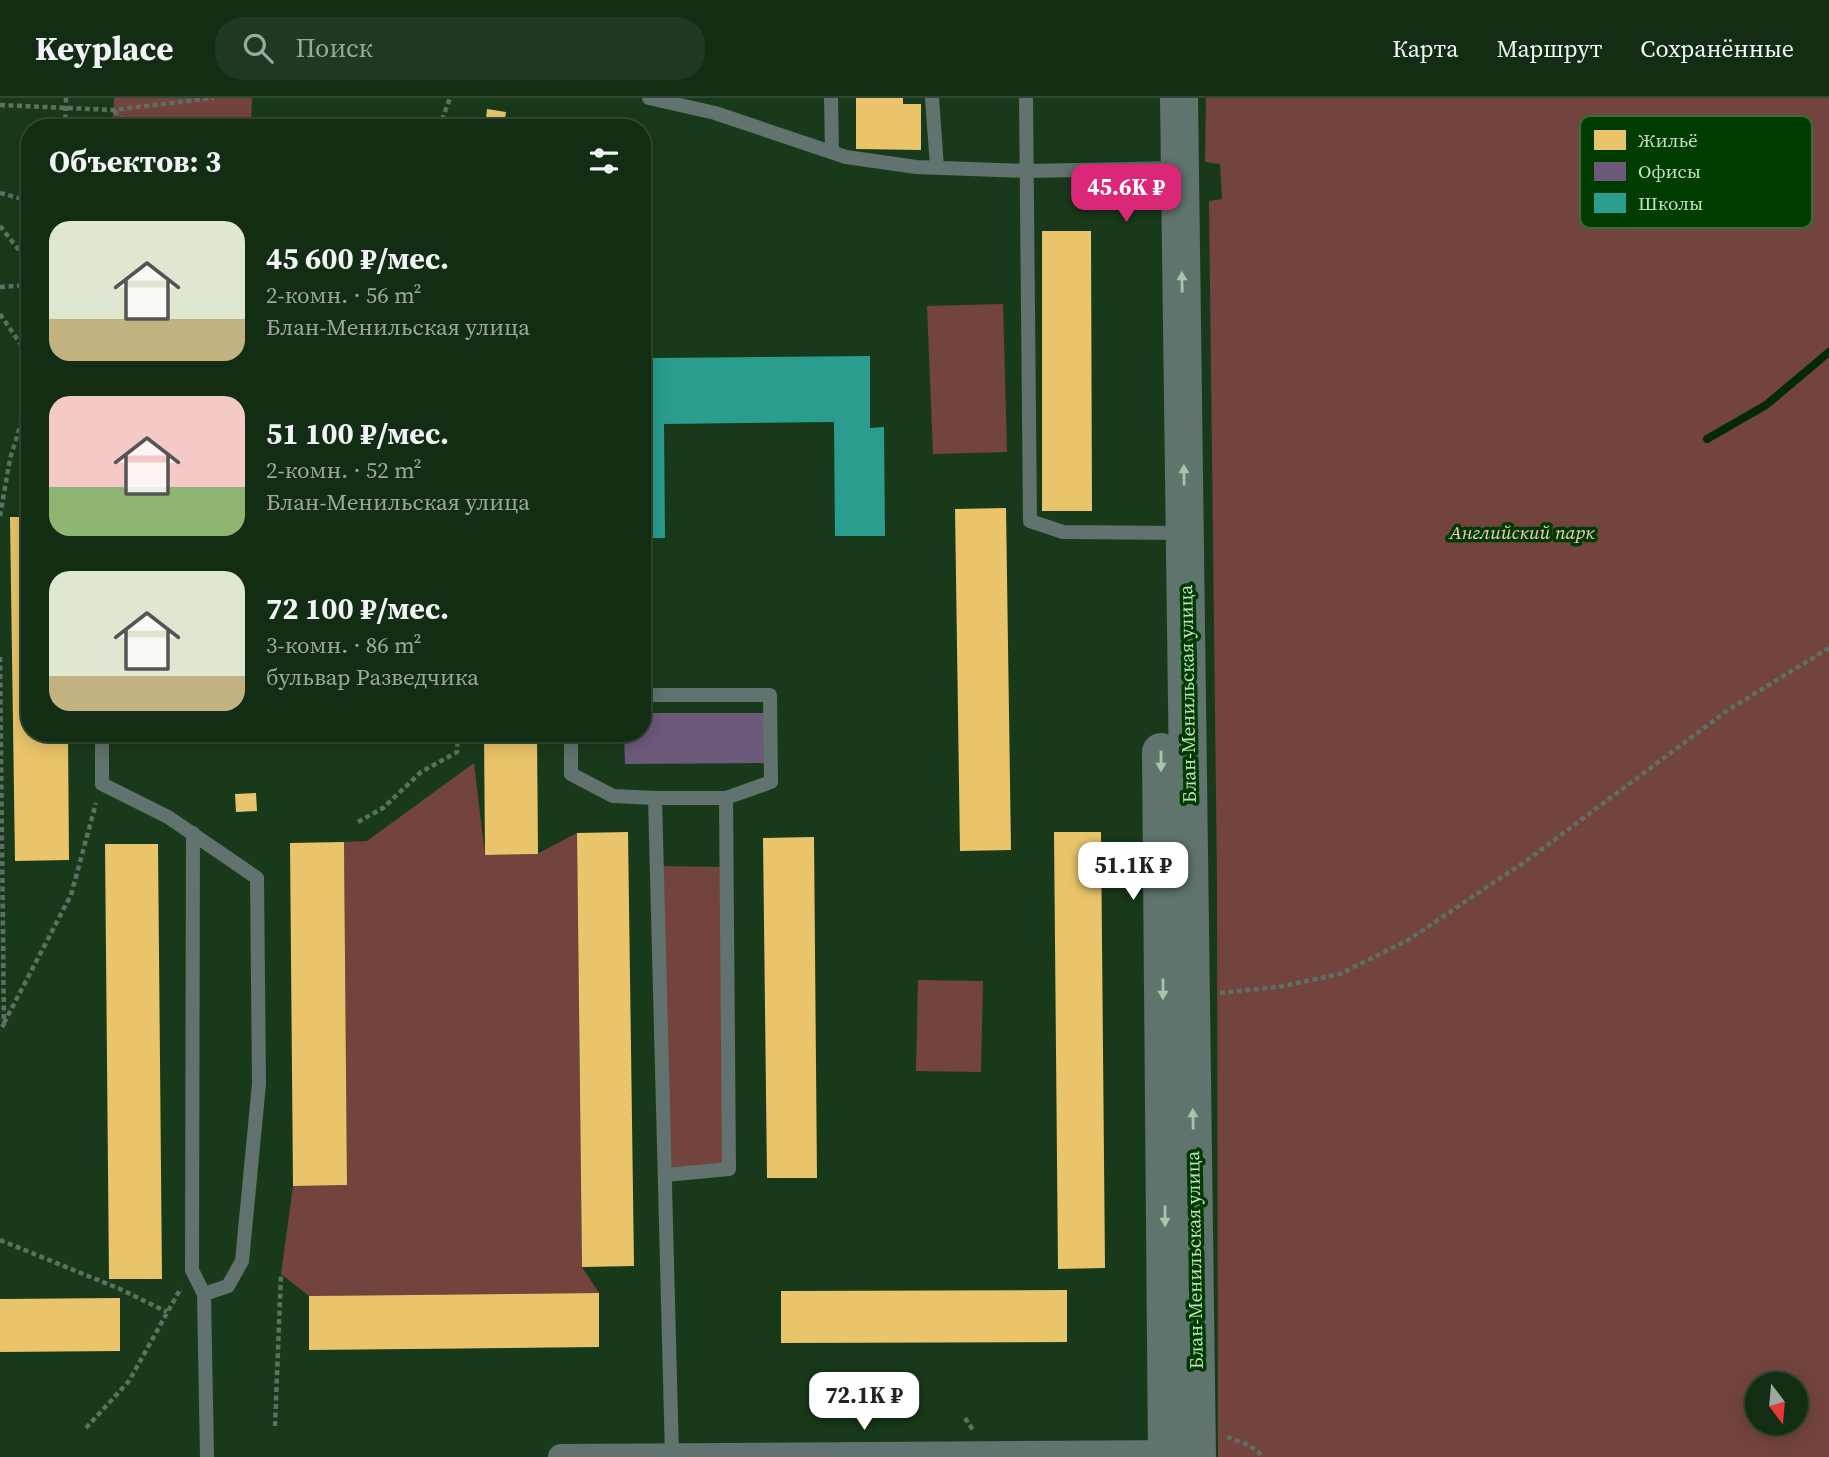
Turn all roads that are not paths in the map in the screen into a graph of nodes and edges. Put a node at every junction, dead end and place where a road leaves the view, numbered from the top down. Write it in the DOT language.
graph roads {
  1 [pos="649,98"];
  2 [pos="831,98"];
  3 [pos="932,98"];
  4 [pos="1026,98"];
  5 [pos="1155,98"];
  6 [pos="1180,98"];
  7 [pos="832,152"];
  8 [pos="937,167"];
  9 [pos="1168,169"];
  10 [pos="1027,171"];
  11 [pos="1172,533"];
  12 [pos="651,695"];
  13 [pos="102,742"];
  14 [pos="570,742"];
  15 [pos="726,797"];
  16 [pos="655,798"];
  17 [pos="193,833"];
  18 [pos="665,1175"];
  19 [pos="204,1294"];
  20 [pos="1191,1451"];
  21 [pos="671,1456"];
  22 [pos="207,1457"];
  23 [pos="561,1457"];
  1 -- 7 [label="lane"];
  2 -- 7 [label="lane"];
  3 -- 8 [label="lane"];
  4 -- 10 [label="lane"];
  5 -- 9 [label="street, Блан-Менильская улица"];
  6 -- 9 [label="street, Блан-Менильская улица"];
  7 -- 8 [label="lane"];
  8 -- 10 [label="lane"];
  9 -- 10 [label="lane"];
  9 -- 11 [label="street, Блан-Менильская улица"];
  10 -- 11 [label="lane"];
  11 -- 20 [label="street, Блан-Менильская улица, one-way"];
  20 -- 11 [label="street, Блан-Менильская улица, one-way"];
  12 -- 15 [label="lane"];
  13 -- 17 [label="lane"];
  14 -- 16 [label="lane"];
  15 -- 16 [label="lane"];
  15 -- 18 [label="lane"];
  16 -- 18 [label="lane"];
  17 -- 19 [label="lane"];
  17 -- 19 [label="lane"];
  18 -- 21 [label="lane"];
  19 -- 22 [label="lane"];
  20 -- 21 [label="street"];
  21 -- 23 [label="street"];
}
